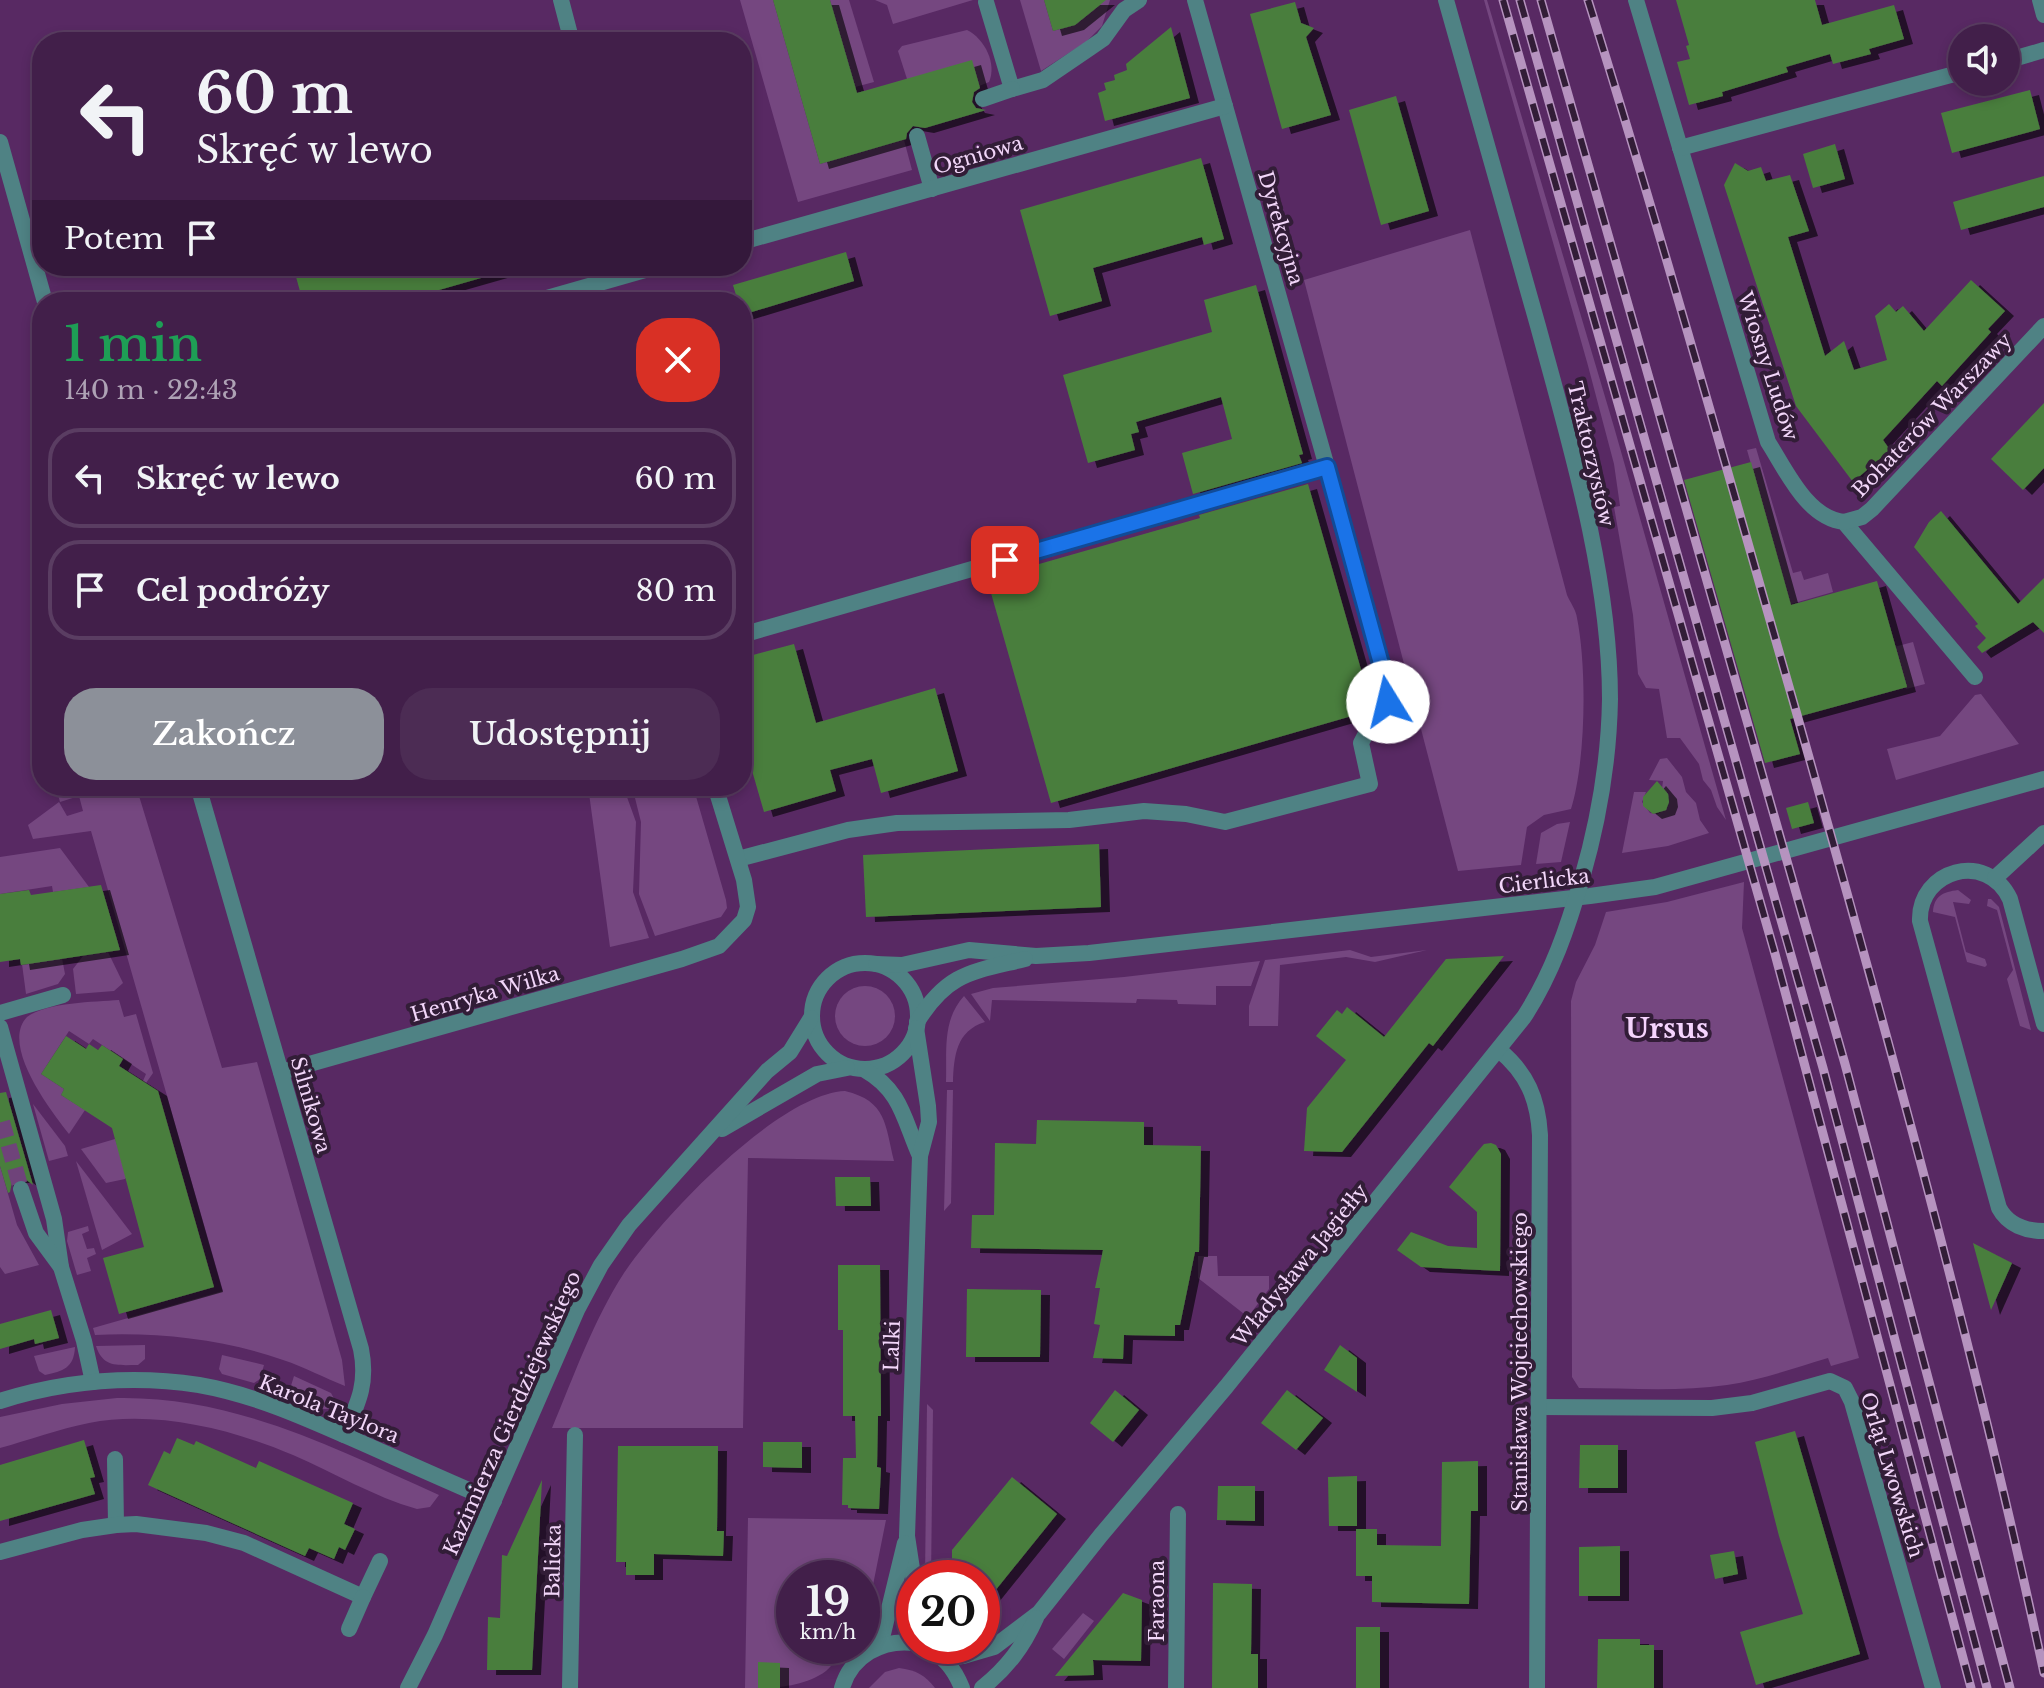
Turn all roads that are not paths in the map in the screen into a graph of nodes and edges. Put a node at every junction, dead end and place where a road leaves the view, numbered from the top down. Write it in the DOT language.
graph roads {
  1 [pos="561,0"];
  2 [pos="1139,0"];
  3 [pos="1195,0"];
  4 [pos="1446,0"];
  5 [pos="1636,0"];
  6 [pos="2040,0"];
  7 [pos="986,2"];
  8 [pos="2044,15"];
  9 [pos="569,32"];
  10 [pos="2044,50"];
  11 [pos="2020,57"];
  12 [pos="1948,76"];
  13 [pos="1012,89"];
  14 [pos="983,99"];
  15 [pos="1225,106"];
  16 [pos="917,136"];
  17 [pos="0,142"];
  18 [pos="1680,148"];
  19 [pos="932,189"];
  20 [pos="752,239"];
  21 [pos="32,256"];
  22 [pos="619,276"];
  23 [pos="582,292"];
  24 [pos="2044,326"];
  25 [pos="1327,467"];
  26 [pos="1844,522"];
  27 [pos="752,632"];
  28 [pos="1975,677"];
  29 [pos="2044,779"];
  30 [pos="201,796"];
  31 [pos="718,796"];
  32 [pos="2044,833"];
  33 [pos="738,859"];
  34 [pos="1995,878"];
  35 [pos="1567,926"];
  36 [pos="1036,956"];
  37 [pos="876,964"];
  38 [pos="63,995"];
  39 [pos="0,1013"];
  40 [pos="811,1018"];
  41 [pos="2044,1024"];
  42 [pos="917,1025"];
  43 [pos="0,1027"];
  44 [pos="1499,1050"];
  45 [pos="859,1069"];
  46 [pos="281,1072"];
  47 [pos="711,1136"];
  48 [pos="920,1156"];
  49 [pos="21,1189"];
  50 [pos="2044,1231"];
  51 [pos="61,1267"];
  52 [pos="93,1382"];
  53 [pos="0,1401"];
  54 [pos="1539,1407"];
  55 [pos="344,1435"];
  56 [pos="575,1435"];
  57 [pos="115,1459"];
  58 [pos="494,1501"];
  59 [pos="1178,1514"];
  60 [pos="116,1525"];
  61 [pos="907,1536"];
  62 [pos="0,1552"];
  63 [pos="911,1560"];
  64 [pos="380,1561"];
  65 [pos="363,1597"];
  66 [pos="1039,1613"];
  67 [pos="349,1629"];
  68 [pos="896,1642"];
  69 [pos="1000,1644"];
  70 [pos="880,1646"];
  71 [pos="855,1664"];
  72 [pos="949,1664"];
  73 [pos="839,1686"];
  74 [pos="408,1688"];
  75 [pos="570,1688"];
  76 [pos="962,1688"];
  77 [pos="982,1688"];
  78 [pos="1176,1688"];
  79 [pos="1537,1688"];
  80 [pos="1933,1688"];
  1 -- 9 [label="street"];
  2 -- 13 [label="street"];
  3 -- 15 [label="street, Dyrekcyjna"];
  4 -- 35 [label="street, Traktorzystów"];
  5 -- 18 [label="street, Wiosny Ludów"];
  6 -- 8 [label="street"];
  7 -- 13 [label="street"];
  10 -- 11 [label="street"];
  12 -- 18 [label="street"];
  13 -- 14 [label="street"];
  15 -- 19 [label="street, Ogniowa"];
  15 -- 25 [label="street, Dyrekcyjna"];
  16 -- 19 [label="street"];
  17 -- 21 [label="street"];
  18 -- 26 [label="street, Wiosny Ludów"];
  19 -- 20 [label="street, Ogniowa"];
  22 -- 23 [label="street"];
  24 -- 26 [label="street, Bohaterów Warszawy"];
  25 -- 27 [label="street"];
  25 -- 33 [label="street, Dyrekcyjna"];
  26 -- 28 [label="street, Wiosny Ludów"];
  29 -- 36 [label="street, Cierlicka"];
  30 -- 46 [label="street, Silnikowa"];
  31 -- 33 [label="street, Henryka Wilka"];
  32 -- 34 [label="street"];
  33 -- 46 [label="street, Henryka Wilka"];
  34 -- 41 [label="street"];
  34 -- 50 [label="street"];
  35 -- 44 [label="street, Władysława Jagiełły"];
  36 -- 37 [label="street, Cierlicka"];
  36 -- 42 [label="street, Cierlicka"];
  37 -- 40 [label="street"];
  37 -- 42 [label="street"];
  38 -- 39 [label="street"];
  40 -- 45 [label="street"];
  40 -- 47 [label="street, Kazimierza Gierdziejewskiego"];
  42 -- 45 [label="street"];
  42 -- 48 [label="street, Lalki"];
  43 -- 51 [label="street"];
  44 -- 54 [label="street, Stanisława Wojciechowskiego"];
  44 -- 66 [label="street, Władysława Jagiełły"];
  45 -- 47 [label="street, Kazimierza Gierdziejewskiego"];
  45 -- 48 [label="street, Lalki"];
  46 -- 55 [label="street, Silnikowa"];
  47 -- 58 [label="street, Kazimierza Gierdziejewskiego"];
  48 -- 61 [label="street, Lalki"];
  49 -- 51 [label="street"];
  51 -- 52 [label="street"];
  52 -- 53 [label="street, Karola Taylora"];
  52 -- 55 [label="street, Karola Taylora"];
  54 -- 79 [label="street, Stanisława Wojciechowskiego"];
  54 -- 80 [label="street, Orląt Lwowskich"];
  55 -- 58 [label="street, Karola Taylora"];
  56 -- 75 [label="street, Balicka"];
  57 -- 60 [label="street"];
  58 -- 74 [label="street, Kazimierza Gierdziejewskiego"];
  59 -- 78 [label="street, Faraona"];
  60 -- 62 [label="street"];
  60 -- 65 [label="street"];
  61 -- 63 [label="street, Lalki"];
  61 -- 70 [label="street, Lalki"];
  64 -- 65 [label="street"];
  65 -- 67 [label="street"];
  66 -- 69 [label="street, Władysława Jagiełły"];
  66 -- 77 [label="street, Władysława Jagiełły"];
  68 -- 70 [label="street"];
  71 -- 73 [label="street"];
  72 -- 76 [label="street"];
}
